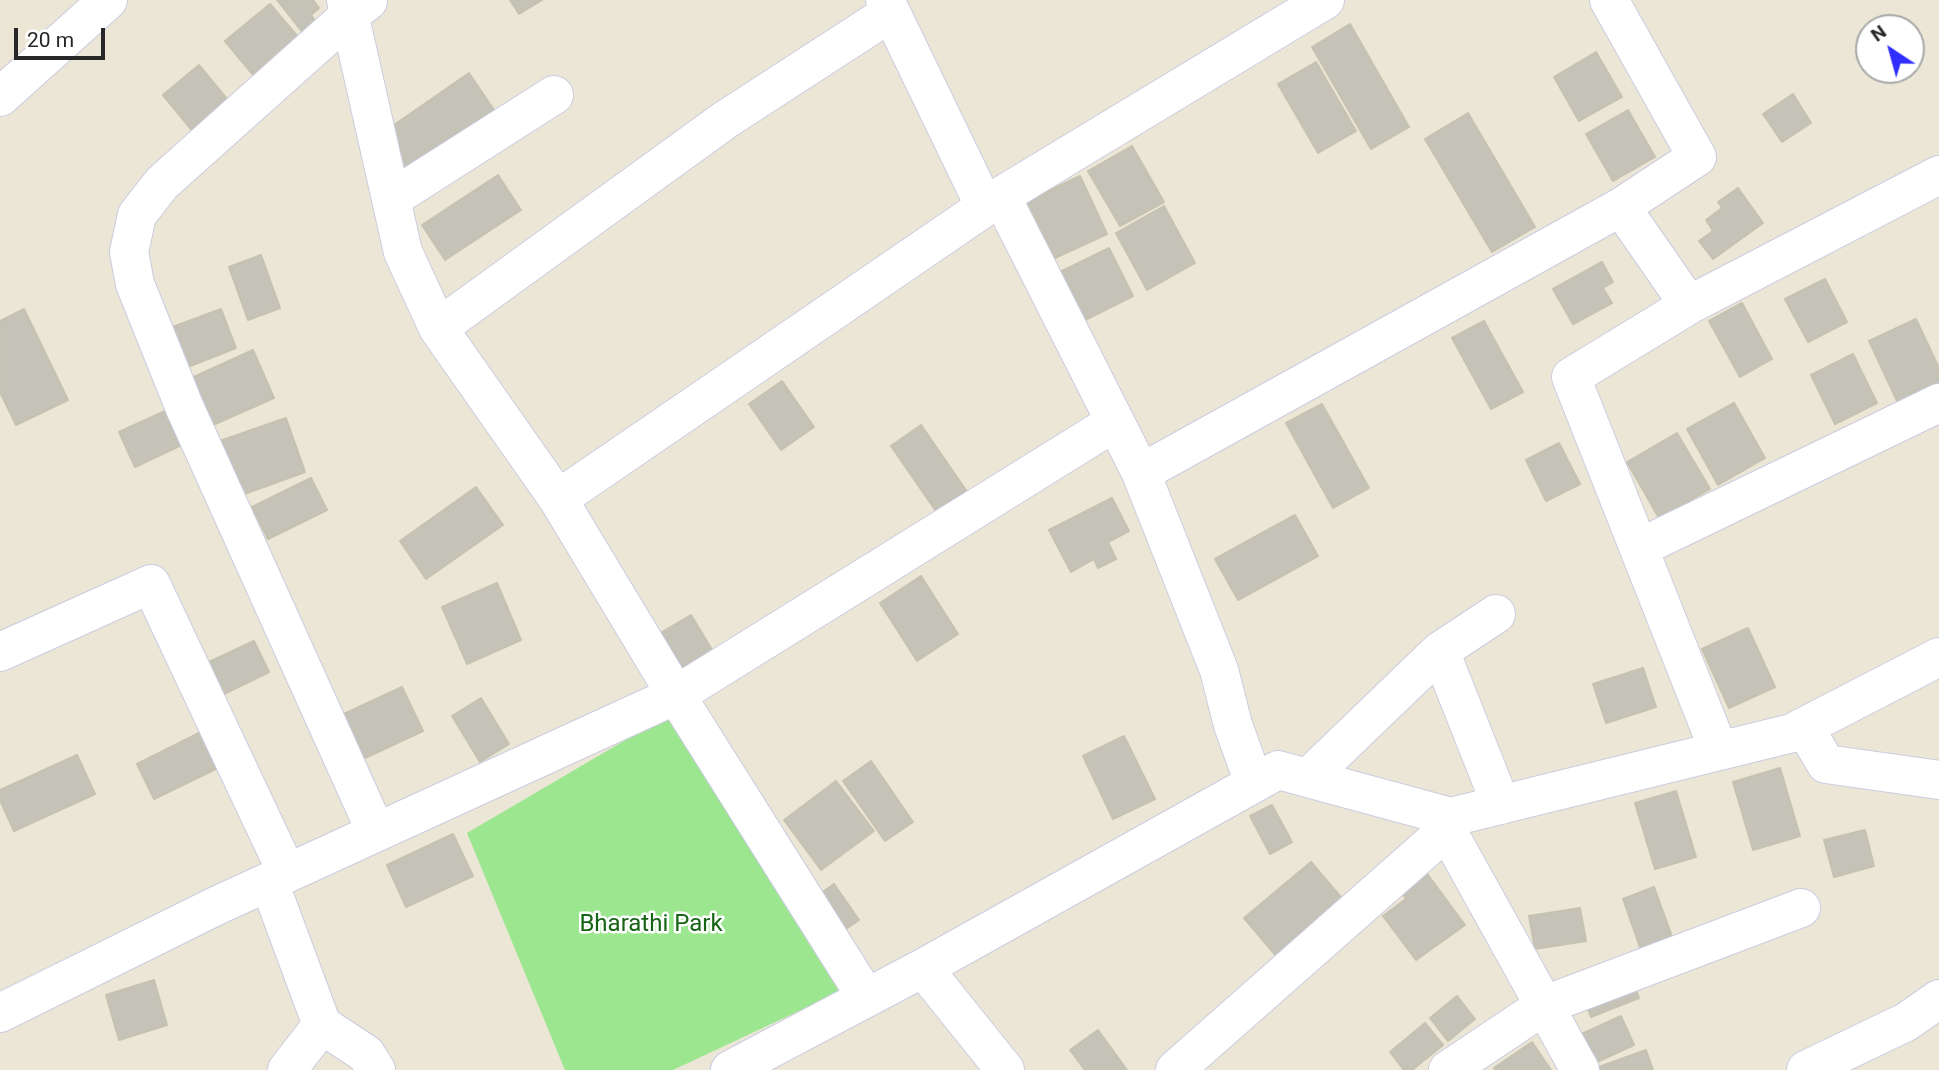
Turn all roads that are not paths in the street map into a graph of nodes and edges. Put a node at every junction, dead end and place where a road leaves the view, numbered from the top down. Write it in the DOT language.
graph roads {
  1 [pos="108,0"];
  2 [pos="1325,0"];
  3 [pos="1609,0"];
  4 [pos="356,5"];
  5 [pos="888,7"];
  6 [pos="554,95"];
  7 [pos="0,97"];
  8 [pos="1939,175"];
  9 [pos="391,199"];
  10 [pos="993,202"];
  11 [pos="1621,207"];
  12 [pos="1689,305"];
  13 [pos="438,328"];
  14 [pos="1939,403"];
  15 [pos="1115,422"];
  16 [pos="1141,473"];
  17 [pos="558,499"];
  18 [pos="1639,548"];
  19 [pos="1496,614"];
  20 [pos="1440,651"];
  21 [pos="0,652"];
  22 [pos="1939,657"];
  23 [pos="676,695"];
  24 [pos="1804,727"];
  25 [pos="1719,751"];
  26 [pos="1308,778"];
  27 [pos="1939,780"];
  28 [pos="1254,783"];
  29 [pos="1501,805"];
  30 [pos="1442,822"];
  31 [pos="376,832"];
  32 [pos="278,878"];
  33 [pos="1801,908"];
  34 [pos="923,968"];
  35 [pos="866,997"];
  36 [pos="1939,999"];
  37 [pos="1545,1005"];
  38 [pos="0,1013"];
  39 [pos="322,1025"];
  40 [pos="287,1070"];
  41 [pos="376,1070"];
  42 [pos="730,1070"];
  43 [pos="1005,1070"];
  44 [pos="1175,1070"];
  45 [pos="1448,1070"];
  46 [pos="1580,1070"];
  47 [pos="1806,1070"];
  1 -- 7 [label="street"];
  2 -- 10 [label="street"];
  3 -- 11 [label="street"];
  4 -- 9 [label="street"];
  4 -- 31 [label="street"];
  5 -- 10 [label="street"];
  5 -- 13 [label="street"];
  6 -- 9 [label="street"];
  8 -- 12 [label="street"];
  9 -- 13 [label="street"];
  10 -- 15 [label="street"];
  10 -- 17 [label="street"];
  11 -- 12 [label="street"];
  11 -- 16 [label="street"];
  12 -- 18 [label="street"];
  13 -- 17 [label="street"];
  14 -- 18 [label="street"];
  15 -- 16 [label="street"];
  15 -- 23 [label="street"];
  16 -- 28 [label="street"];
  17 -- 23 [label="street"];
  18 -- 25 [label="street"];
  19 -- 20 [label="street"];
  20 -- 26 [label="street"];
  20 -- 29 [label="street"];
  21 -- 32 [label="street"];
  22 -- 24 [label="street"];
  23 -- 31 [label="street"];
  23 -- 35 [label="street"];
  24 -- 25 [label="street"];
  24 -- 27 [label="street"];
  25 -- 29 [label="street"];
  26 -- 28 [label="street"];
  26 -- 30 [label="street"];
  28 -- 34 [label="street"];
  29 -- 30 [label="street"];
  30 -- 37 [label="street"];
  30 -- 44 [label="street"];
  31 -- 32 [label="street"];
  32 -- 38 [label="street"];
  32 -- 39 [label="street"];
  33 -- 37 [label="street"];
  34 -- 35 [label="street"];
  34 -- 43 [label="street"];
  35 -- 42 [label="street"];
  36 -- 47 [label="street"];
  37 -- 45 [label="street"];
  37 -- 46 [label="street"];
  39 -- 40 [label="street"];
  39 -- 41 [label="street"];
}
